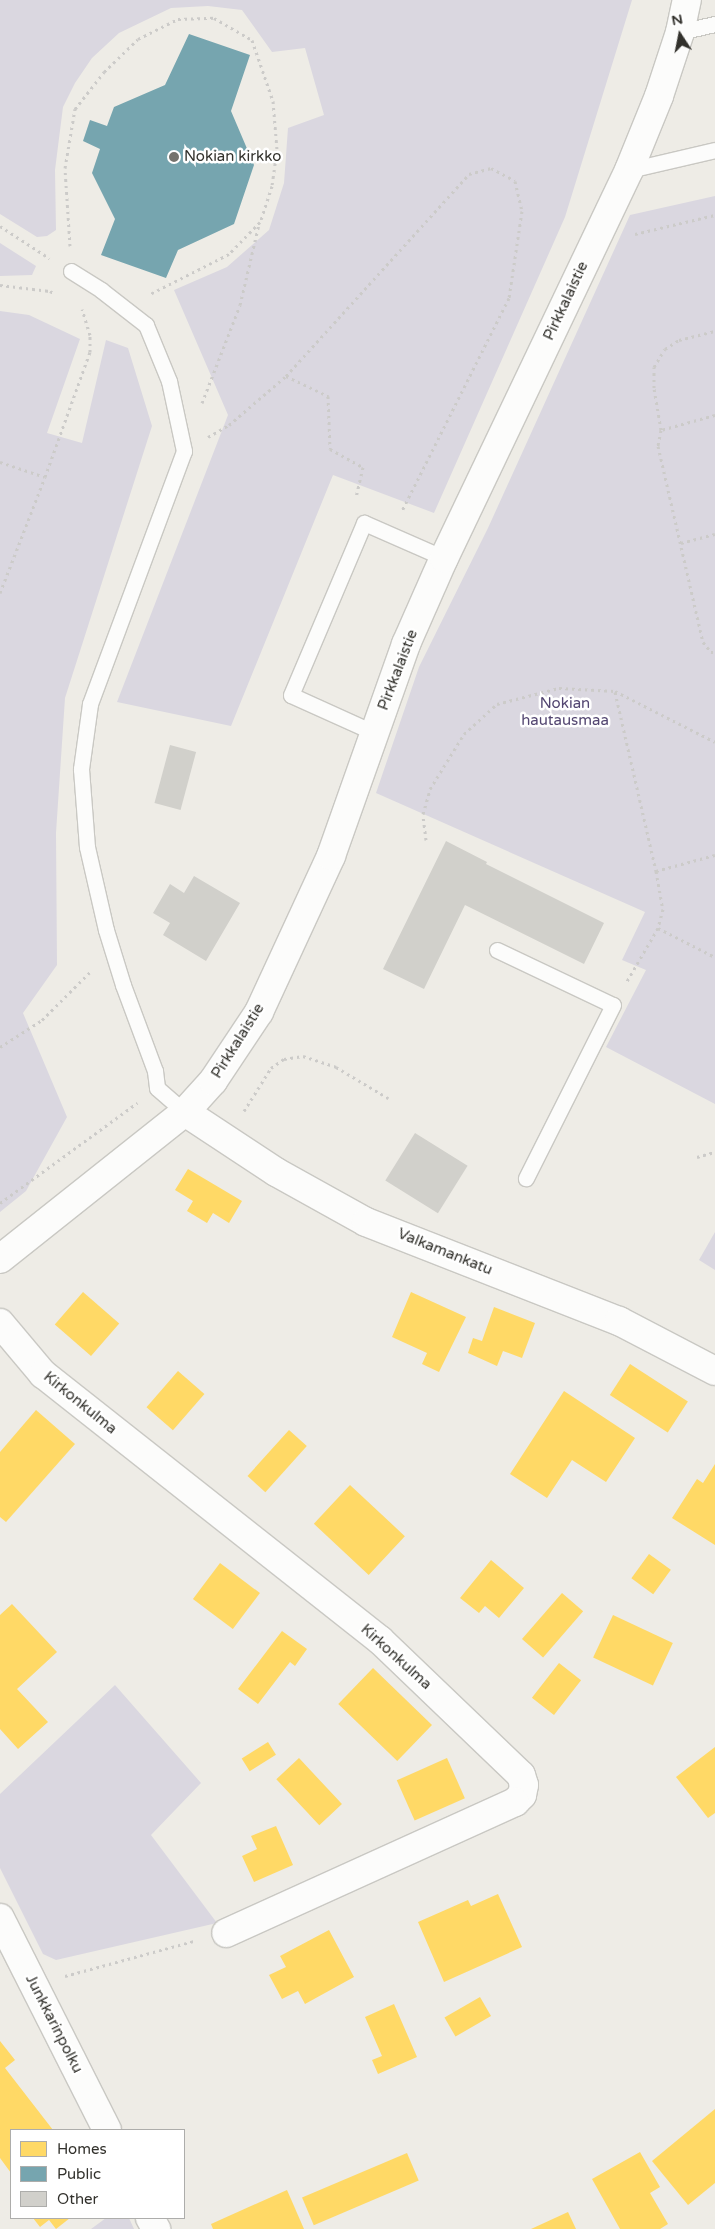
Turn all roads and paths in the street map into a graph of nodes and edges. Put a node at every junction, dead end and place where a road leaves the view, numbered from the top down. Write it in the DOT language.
graph roads {
  1 [pos="687,0"];
  2 [pos="715,24"];
  3 [pos="680,32"];
  4 [pos="715,150"];
  5 [pos="629,170"];
  6 [pos="715,216"];
  7 [pos="260,222"];
  8 [pos="603,224"];
  9 [pos="0,226"];
  10 [pos="71,271"];
  11 [pos="0,285"];
  12 [pos="101,290"];
  13 [pos="58,296"];
  14 [pos="74,305"];
  15 [pos="82,309"];
  16 [pos="132,314"];
  17 [pos="715,331"];
  18 [pos="286,376"];
  19 [pos="201,405"];
  20 [pos="715,415"];
  21 [pos="661,430"];
  22 [pos="184,450"];
  23 [pos="0,462"];
  24 [pos="363,467"];
  25 [pos="45,477"];
  26 [pos="715,534"];
  27 [pos="393,536"];
  28 [pos="681,543"];
  29 [pos="444,558"];
  30 [pos="0,593"];
  31 [pos="715,652"];
  32 [pos="615,691"];
  33 [pos="375,733"];
  34 [pos="715,742"];
  35 [pos="426,840"];
  36 [pos="715,855"];
  37 [pos="656,871"];
  38 [pos="658,928"];
  39 [pos="112,949"];
  40 [pos="497,950"];
  41 [pos="715,957"];
  42 [pos="613,1005"];
  43 [pos="0,1047"];
  44 [pos="157,1088"];
  45 [pos="388,1098"];
  46 [pos="185,1112"];
  47 [pos="227,1140"];
  48 [pos="715,1152"];
  49 [pos="697,1157"];
  50 [pos="526,1178"];
  51 [pos="0,1203"];
  52 [pos="0,1258"];
  53 [pos="0,1323"];
  54 [pos="715,1371"];
  55 [pos="0,1918"];
  56 [pos="226,1933"];
  57 [pos="34,1984"];
  58 [pos="106,2129"];
  1 -- 3 [label="street, Pirkkalaistie"];
  2 -- 3 [label="lane"];
  3 -- 5 [label="street, Pirkkalaistie"];
  4 -- 5 [label="lane"];
  5 -- 8 [label="street, Pirkkalaistie"];
  6 -- 8 [label="path"];
  7 -- 10 [label="path"];
  7 -- 16 [label="path"];
  7 -- 19 [label="path"];
  8 -- 29 [label="street, Pirkkalaistie"];
  9 -- 10 [label="path"];
  10 -- 12 [label="lane"];
  11 -- 13 [label="path"];
  12 -- 15 [label="path"];
  12 -- 16 [label="lane"];
  14 -- 15 [label="path"];
  15 -- 25 [label="path"];
  16 -- 22 [label="lane"];
  17 -- 21 [label="path"];
  18 -- 22 [label="path"];
  18 -- 24 [label="path"];
  18 -- 27 [label="path"];
  20 -- 21 [label="path"];
  21 -- 28 [label="path"];
  22 -- 39 [label="lane"];
  23 -- 25 [label="path"];
  25 -- 30 [label="path"];
  26 -- 28 [label="path"];
  27 -- 29 [label="lane"];
  27 -- 33 [label="lane"];
  28 -- 31 [label="path"];
  29 -- 33 [label="street, Pirkkalaistie"];
  32 -- 34 [label="path"];
  32 -- 35 [label="path"];
  32 -- 37 [label="path"];
  33 -- 46 [label="street, Pirkkalaistie"];
  36 -- 37 [label="path"];
  37 -- 38 [label="path"];
  38 -- 41 [label="path"];
  38 -- 42 [label="path"];
  39 -- 43 [label="path"];
  39 -- 44 [label="lane"];
  40 -- 42 [label="lane"];
  42 -- 50 [label="lane"];
  44 -- 46 [label="lane"];
  44 -- 51 [label="path"];
  45 -- 47 [label="path"];
  46 -- 47 [label="street, Valkamankatu"];
  46 -- 52 [label="street, Pirkkalaistie"];
  47 -- 54 [label="street, Valkamankatu"];
  48 -- 49 [label="path"];
  53 -- 56 [label="street, Kirkonkulma"];
  55 -- 57 [label="street, Junkkarinpolku"];
  56 -- 57 [label="path"];
  57 -- 58 [label="street, Junkkarinpolku"];
}
